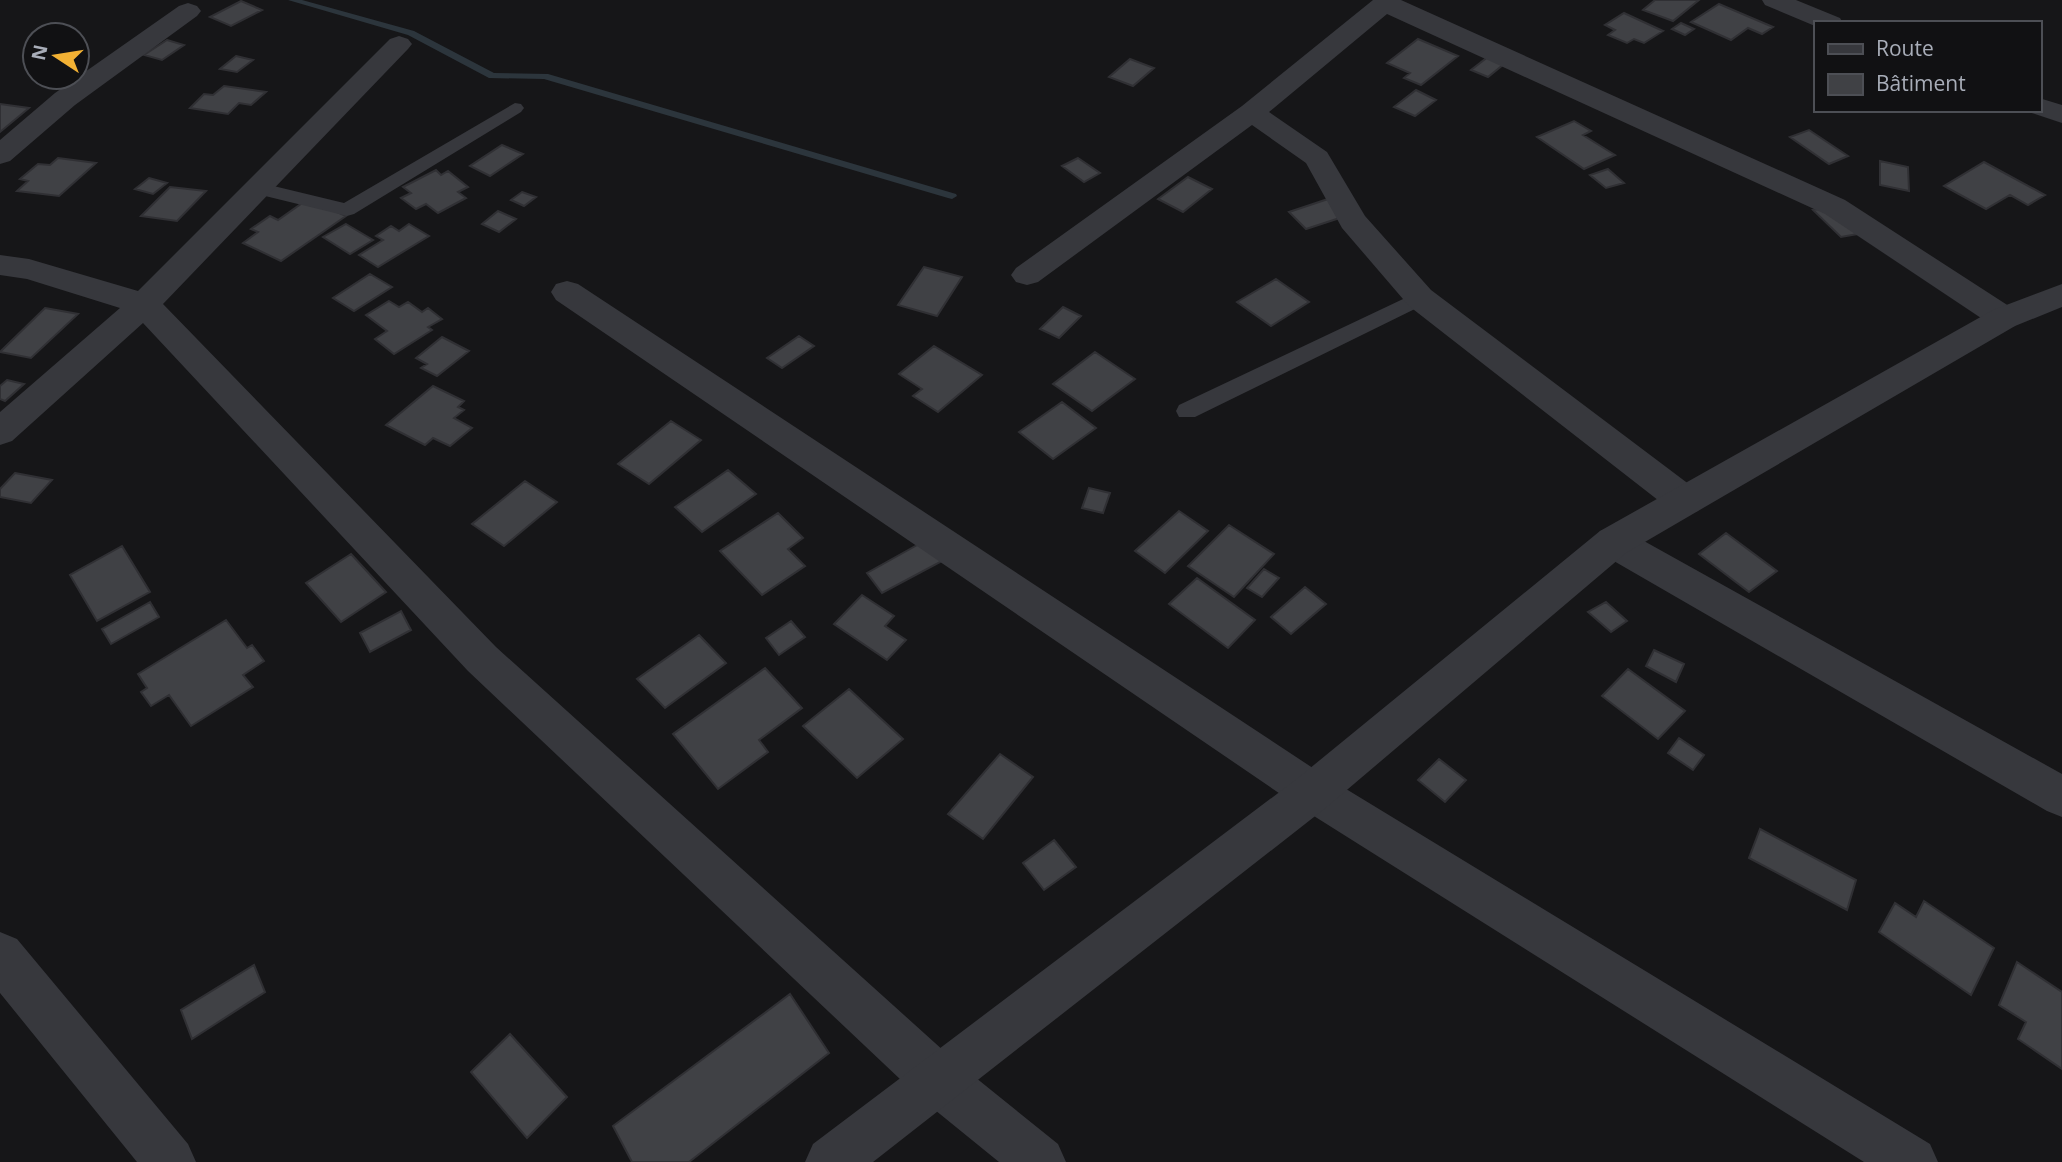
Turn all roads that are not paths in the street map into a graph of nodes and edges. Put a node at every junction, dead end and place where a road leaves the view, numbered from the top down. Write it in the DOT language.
graph roads {
  1 [pos="1774,0"];
  2 [pos="1386,2"];
  3 [pos="188,10"];
  4 [pos="1826,21"];
  5 [pos="399,44"];
  6 [pos="2041,107"];
  7 [pos="515,108"];
  8 [pos="1252,112"];
  9 [pos="2062,116"];
  10 [pos="0,155"];
  11 [pos="257,188"];
  12 [pos="0,265"];
  13 [pos="1027,275"];
  14 [pos="567,292"];
  15 [pos="2062,295"];
  16 [pos="1420,299"];
  17 [pos="144,304"];
  18 [pos="2004,318"];
  19 [pos="1187,411"];
  20 [pos="0,432"];
  21 [pos="1685,501"];
  22 [pos="1613,542"];
  23 [pos="1313,792"];
  24 [pos="2062,797"];
  25 [pos="0,956"];
  26 [pos="937,1079"];
  27 [pos="170,1162"];
  28 [pos="831,1162"];
  29 [pos="1040,1162"];
  30 [pos="1912,1162"];
  1 -- 4 [label="street"];
  2 -- 8 [label="street"];
  2 -- 18 [label="street"];
  3 -- 10 [label="street"];
  5 -- 11 [label="street"];
  6 -- 9 [label="street"];
  7 -- 11 [label="lane"];
  8 -- 13 [label="street"];
  8 -- 16 [label="street"];
  11 -- 17 [label="street"];
  12 -- 17 [label="street"];
  14 -- 23 [label="street"];
  15 -- 18 [label="street"];
  16 -- 19 [label="lane"];
  16 -- 21 [label="street"];
  17 -- 20 [label="street"];
  17 -- 26 [label="street"];
  18 -- 21 [label="street"];
  21 -- 22 [label="street"];
  22 -- 23 [label="street"];
  22 -- 24 [label="street"];
  23 -- 26 [label="street"];
  23 -- 30 [label="street"];
  25 -- 27 [label="street"];
  26 -- 28 [label="street"];
  26 -- 29 [label="street"];
}
